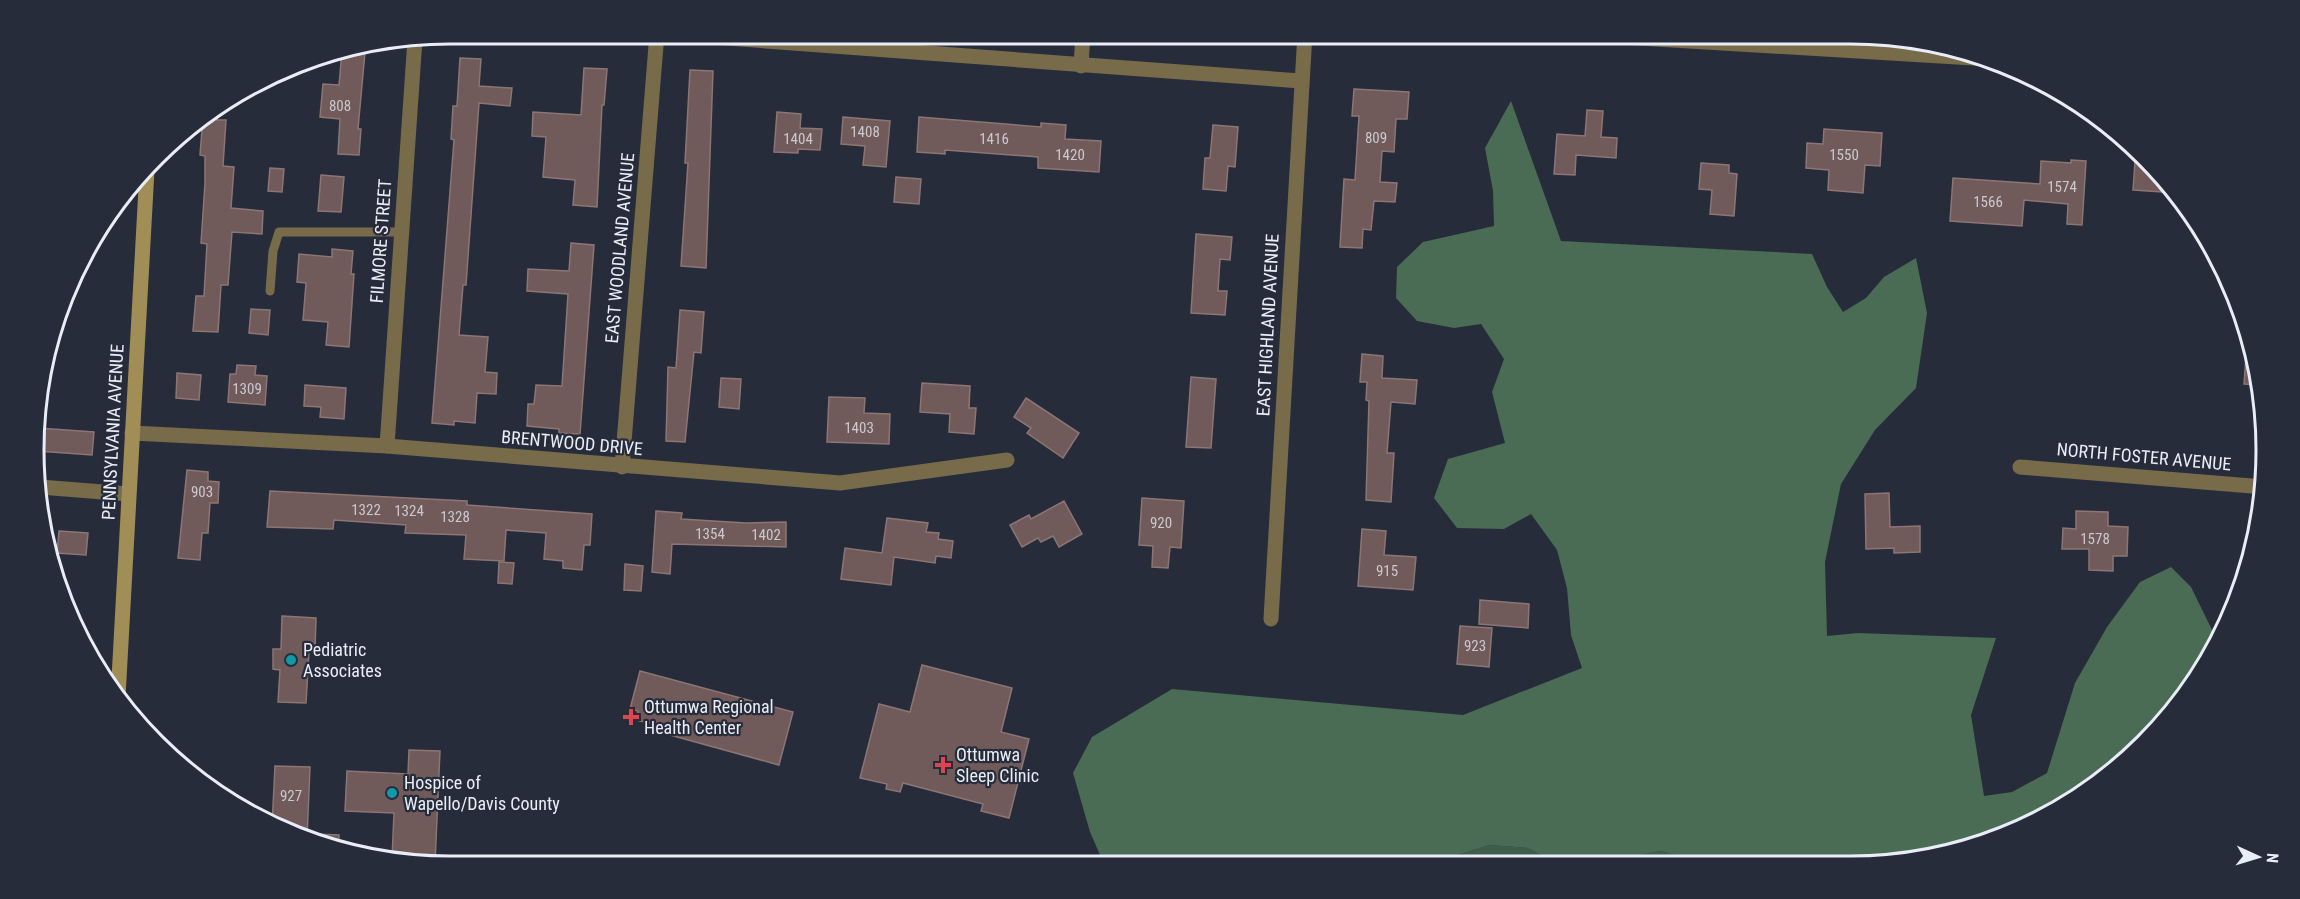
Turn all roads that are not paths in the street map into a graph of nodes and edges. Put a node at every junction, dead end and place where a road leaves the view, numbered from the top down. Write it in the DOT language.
graph roads {
  1 [pos="657,44"];
  2 [pos="799,44"];
  3 [pos="1082,44"];
  4 [pos="1304,44"];
  5 [pos="1740,44"];
  6 [pos="415,45"];
  7 [pos="1956,57"];
  8 [pos="1081,66"];
  9 [pos="1301,81"];
  10 [pos="146,179"];
  11 [pos="402,232"];
  12 [pos="270,291"];
  13 [pos="132,433"];
  14 [pos="387,446"];
  15 [pos="1007,460"];
  16 [pos="622,467"];
  17 [pos="2020,467"];
  18 [pos="2255,486"];
  19 [pos="45,488"];
  20 [pos="128,494"];
  21 [pos="1271,619"];
  22 [pos="119,685"];
  1 -- 16 [label="street, EAST WOODLAND AVENUE"];
  2 -- 8 [label="street"];
  3 -- 8 [label="street"];
  4 -- 9 [label="street, EAST HIGHLAND AVENUE"];
  5 -- 7 [label="street"];
  6 -- 11 [label="street, FILMORE STREET"];
  8 -- 9 [label="street"];
  9 -- 21 [label="street, EAST HIGHLAND AVENUE"];
  10 -- 13 [label="main road, PENNSYLVANIA AVENUE"];
  11 -- 12 [label="lane"];
  11 -- 14 [label="street, FILMORE STREET"];
  13 -- 14 [label="street, BRENTWOOD DRIVE"];
  13 -- 20 [label="main road, PENNSYLVANIA AVENUE"];
  14 -- 16 [label="street, BRENTWOOD DRIVE"];
  15 -- 16 [label="street, BRENTWOOD DRIVE"];
  17 -- 18 [label="street, NORTH FOSTER AVENUE"];
  19 -- 20 [label="street"];
  20 -- 22 [label="main road, PENNSYLVANIA AVENUE"];
}
